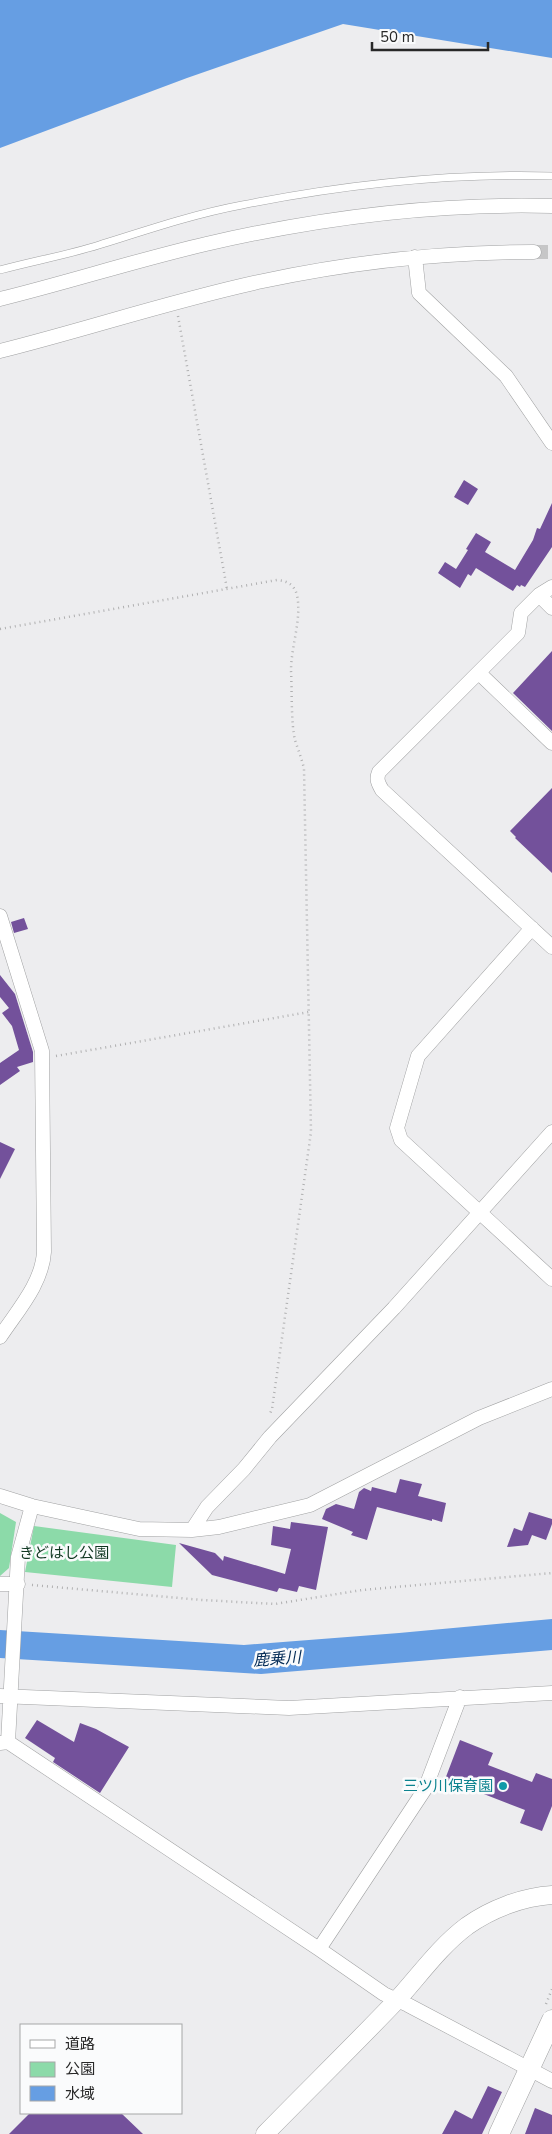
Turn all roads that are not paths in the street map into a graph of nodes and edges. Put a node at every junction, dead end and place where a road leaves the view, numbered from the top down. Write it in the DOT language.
graph roads {
  1 [pos="552,176"];
  2 [pos="552,206"];
  3 [pos="534,252"];
  4 [pos="415,257"];
  5 [pos="0,270"];
  6 [pos="0,299"];
  7 [pos="0,351"];
  8 [pos="552,443"];
  9 [pos="552,586"];
  10 [pos="539,595"];
  11 [pos="552,608"];
  12 [pos="479,673"];
  13 [pos="552,743"];
  14 [pos="0,916"];
  15 [pos="532,928"];
  16 [pos="552,947"];
  17 [pos="552,1132"];
  18 [pos="479,1212"];
  19 [pos="552,1279"];
  20 [pos="0,1337"];
  21 [pos="552,1389"];
  22 [pos="0,1496"];
  23 [pos="32,1506"];
  24 [pos="192,1530"];
  25 [pos="0,1584"];
  26 [pos="18,1591"];
  27 [pos="552,1692"];
  28 [pos="7,1693"];
  29 [pos="460,1697"];
  30 [pos="4,1742"];
  31 [pos="552,1894"];
  32 [pos="319,1949"];
  33 [pos="397,2000"];
  34 [pos="552,2020"];
  35 [pos="530,2069"];
  36 [pos="552,2081"];
  37 [pos="265,2134"];
  38 [pos="499,2134"];
  1 -- 5 [label="lane"];
  2 -- 6 [label="street"];
  3 -- 4 [label="street"];
  4 -- 7 [label="street"];
  4 -- 8 [label="street"];
  9 -- 10 [label="street"];
  10 -- 11 [label="street"];
  10 -- 12 [label="street"];
  12 -- 13 [label="street"];
  12 -- 15 [label="street"];
  14 -- 20 [label="street"];
  15 -- 16 [label="street"];
  15 -- 18 [label="street"];
  17 -- 18 [label="street"];
  18 -- 19 [label="street"];
  18 -- 24 [label="street"];
  21 -- 24 [label="street"];
  22 -- 23 [label="street"];
  23 -- 24 [label="street"];
  23 -- 26 [label="street"];
  25 -- 26 [label="street"];
  26 -- 28 [label="street"];
  27 -- 29 [label="street"];
  28 -- 29 [label="street"];
  28 -- 30 [label="street"];
  29 -- 32 [label="street"];
  30 -- 32 [label="street"];
  31 -- 33 [label="street"];
  32 -- 33 [label="street"];
  33 -- 35 [label="street"];
  33 -- 37 [label="street"];
  34 -- 35 [label="main road"];
  35 -- 36 [label="street"];
  35 -- 38 [label="main road"];
}
